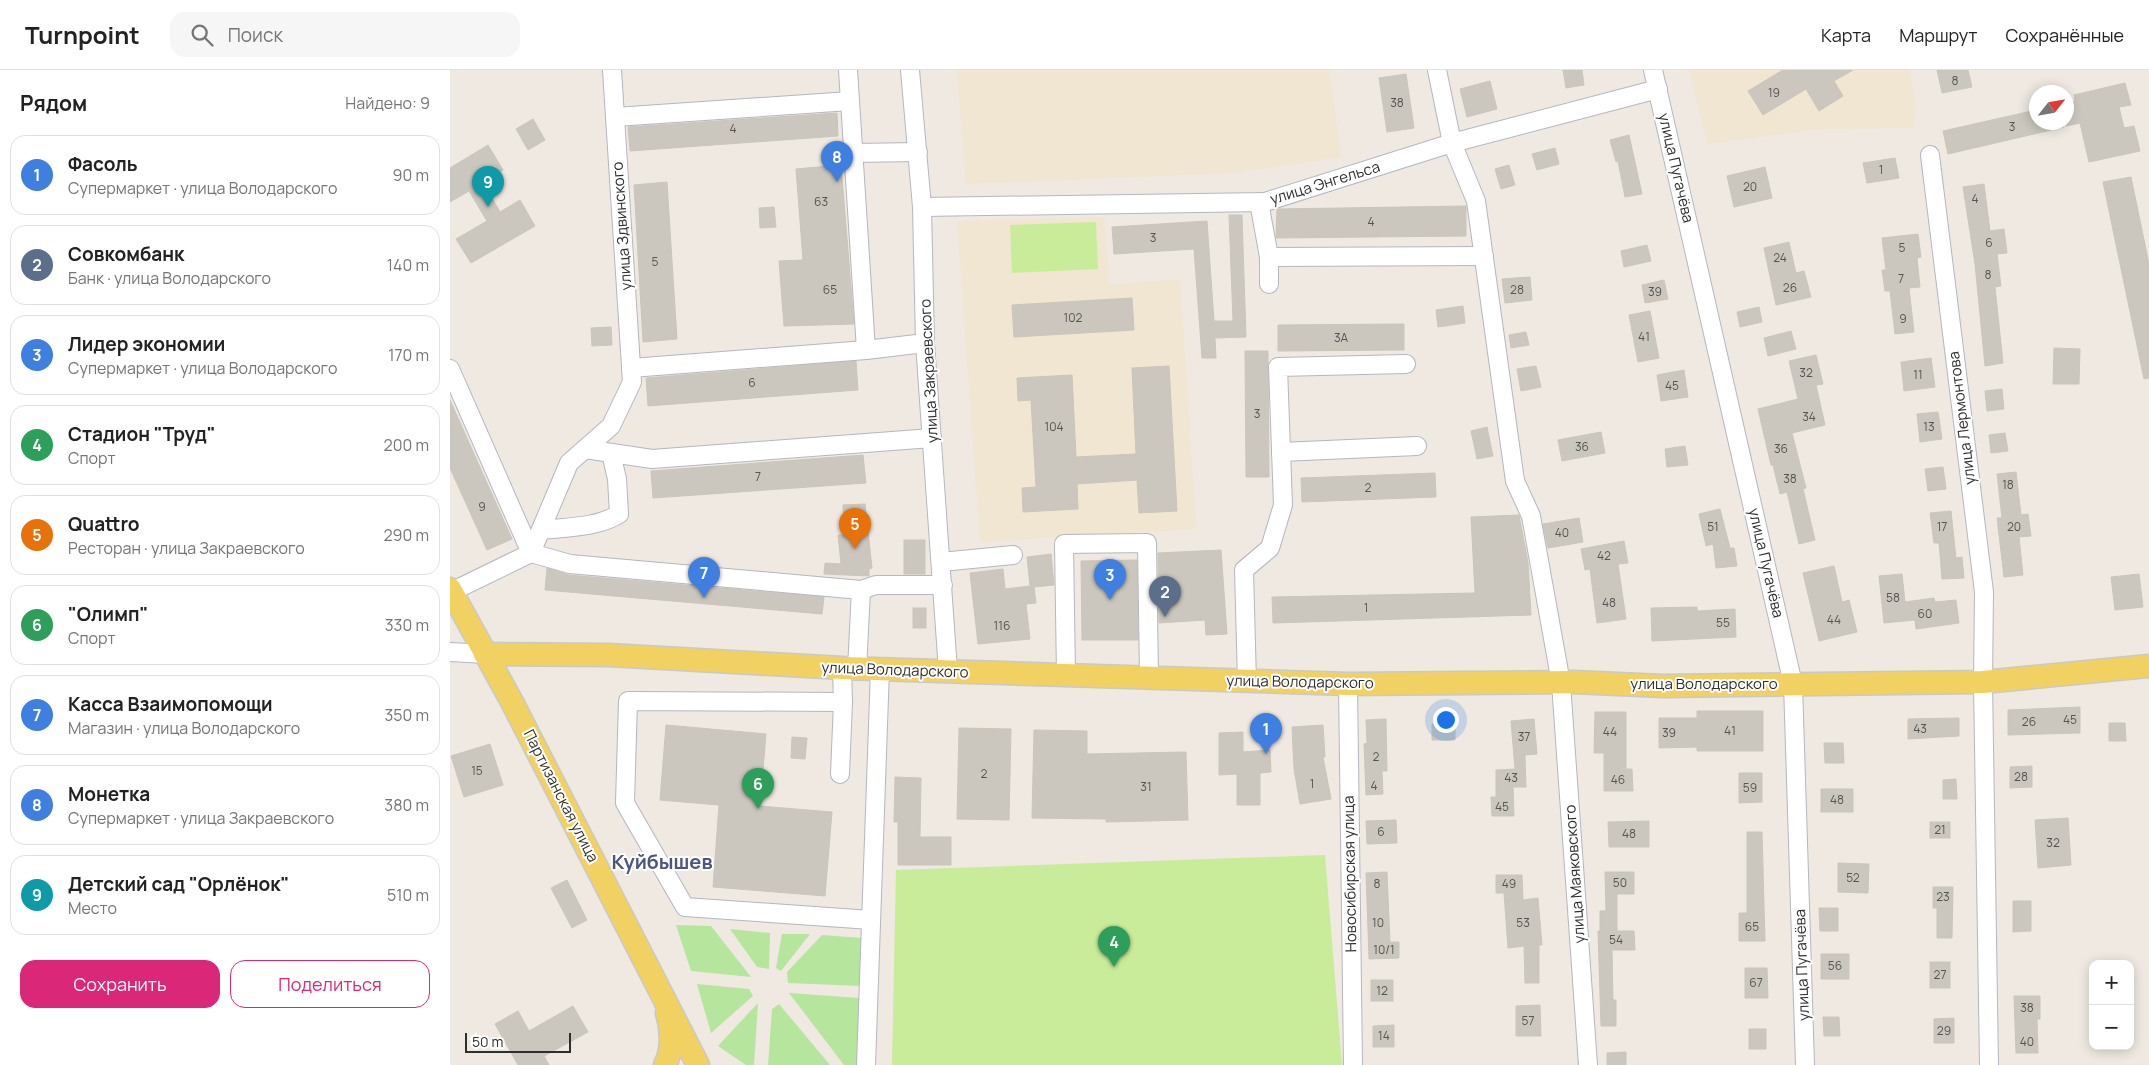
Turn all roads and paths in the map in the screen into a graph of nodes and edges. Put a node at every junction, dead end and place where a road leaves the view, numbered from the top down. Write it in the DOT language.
graph roads {
  1 [pos="612,70"];
  2 [pos="848,70"];
  3 [pos="910,70"];
  4 [pos="1437,70"];
  5 [pos="1653,70"];
  6 [pos="1658,89"];
  7 [pos="850,101"];
  8 [pos="615,117"];
  9 [pos="1452,143"];
  10 [pos="918,152"];
  11 [pos="853,154"];
  12 [pos="1930,154"];
  13 [pos="1259,202"];
  14 [pos="922,206"];
  15 [pos="1484,256"];
  16 [pos="1269,257"];
  17 [pos="1269,284"];
  18 [pos="925,343"];
  19 [pos="866,350"];
  20 [pos="1406,364"];
  21 [pos="450,369"];
  22 [pos="632,375"];
  23 [pos="932,438"];
  24 [pos="1416,446"];
  25 [pos="585,449"];
  26 [pos="1282,452"];
  27 [pos="611,453"];
  28 [pos="541,530"];
  29 [pos="532,553"];
  30 [pos="1012,555"];
  31 [pos="941,562"];
  32 [pos="943,585"];
  33 [pos="451,590"];
  34 [pos="861,590"];
  35 [pos="450,652"];
  36 [pos="485,654"];
  37 [pos="2149,666"];
  38 [pos="849,669"];
  39 [pos="880,670"];
  40 [pos="948,671"];
  41 [pos="1066,676"];
  42 [pos="1149,678"];
  43 [pos="1247,682"];
  44 [pos="1562,682"];
  45 [pos="1983,682"];
  46 [pos="1348,684"];
  47 [pos="1793,684"];
  48 [pos="843,702"];
  49 [pos="840,774"];
  50 [pos="872,920"];
  51 [pos="662,993"];
  52 [pos="665,1065"];
  53 [pos="698,1065"];
  54 [pos="866,1065"];
  55 [pos="1353,1065"];
  56 [pos="1588,1065"];
  57 [pos="1805,1065"];
  58 [pos="1989,1065"];
  1 -- 8 [label="street, улица Здвинского"];
  2 -- 7 [label="street"];
  3 -- 10 [label="street, улица Закраевского"];
  4 -- 9 [label="street, улица Маяковского"];
  5 -- 6 [label="street, улица Пугачёва"];
  6 -- 9 [label="street, улица Энгельса"];
  6 -- 47 [label="street, улица Пугачёва"];
  7 -- 8 [label="street"];
  7 -- 11 [label="street"];
  8 -- 22 [label="street, улица Здвинского"];
  9 -- 13 [label="street, улица Энгельса"];
  9 -- 15 [label="street, улица Маяковского"];
  10 -- 11 [label="street"];
  10 -- 14 [label="street, улица Закраевского"];
  11 -- 19 [label="street"];
  12 -- 45 [label="street, улица Лермонтова"];
  13 -- 14 [label="street, улица Энгельса"];
  13 -- 16 [label="street"];
  14 -- 18 [label="street, улица Закраевского"];
  15 -- 16 [label="street"];
  15 -- 44 [label="street, улица Маяковского"];
  16 -- 17 [label="street"];
  18 -- 19 [label="street"];
  18 -- 23 [label="street, улица Закраевского"];
  19 -- 22 [label="street"];
  20 -- 26 [label="street"];
  21 -- 29 [label="street"];
  22 -- 25 [label="street"];
  23 -- 27 [label="street"];
  23 -- 31 [label="street, улица Закраевского"];
  24 -- 26 [label="street"];
  25 -- 27 [label="street"];
  25 -- 28 [label="street"];
  26 -- 43 [label="street"];
  27 -- 28 [label="street"];
  28 -- 29 [label="street"];
  29 -- 33 [label="street"];
  29 -- 34 [label="street"];
  30 -- 31 [label="street"];
  31 -- 32 [label="street, улица Закраевского"];
  32 -- 34 [label="street"];
  32 -- 40 [label="street, улица Закраевского"];
  33 -- 36 [label="main road, Партизанская улица"];
  34 -- 38 [label="street"];
  35 -- 36 [label="street, улица Володарского"];
  36 -- 38 [label="main road, улица Володарского"];
  36 -- 51 [label="main road, Партизанская улица"];
  37 -- 45 [label="main road, улица Володарского"];
  38 -- 39 [label="main road, улица Володарского"];
  38 -- 48 [label="street"];
  39 -- 40 [label="main road, улица Володарского"];
  39 -- 50 [label="street"];
  40 -- 41 [label="main road, улица Володарского"];
  41 -- 42 [label="main road, улица Володарского"];
  41 -- 42 [label="street"];
  42 -- 43 [label="main road, улица Володарского"];
  43 -- 46 [label="main road, улица Володарского"];
  44 -- 46 [label="main road, улица Володарского"];
  44 -- 47 [label="main road, улица Володарского"];
  44 -- 56 [label="street, улица Маяковского"];
  45 -- 47 [label="main road, улица Володарского"];
  45 -- 58 [label="street, улица Лермонтова"];
  46 -- 55 [label="street, Новосибирская улица"];
  47 -- 57 [label="street, улица Пугачёва"];
  48 -- 49 [label="street"];
  48 -- 50 [label="street"];
  50 -- 54 [label="street"];
  51 -- 52 [label="main road"];
  51 -- 53 [label="main road"];
}
